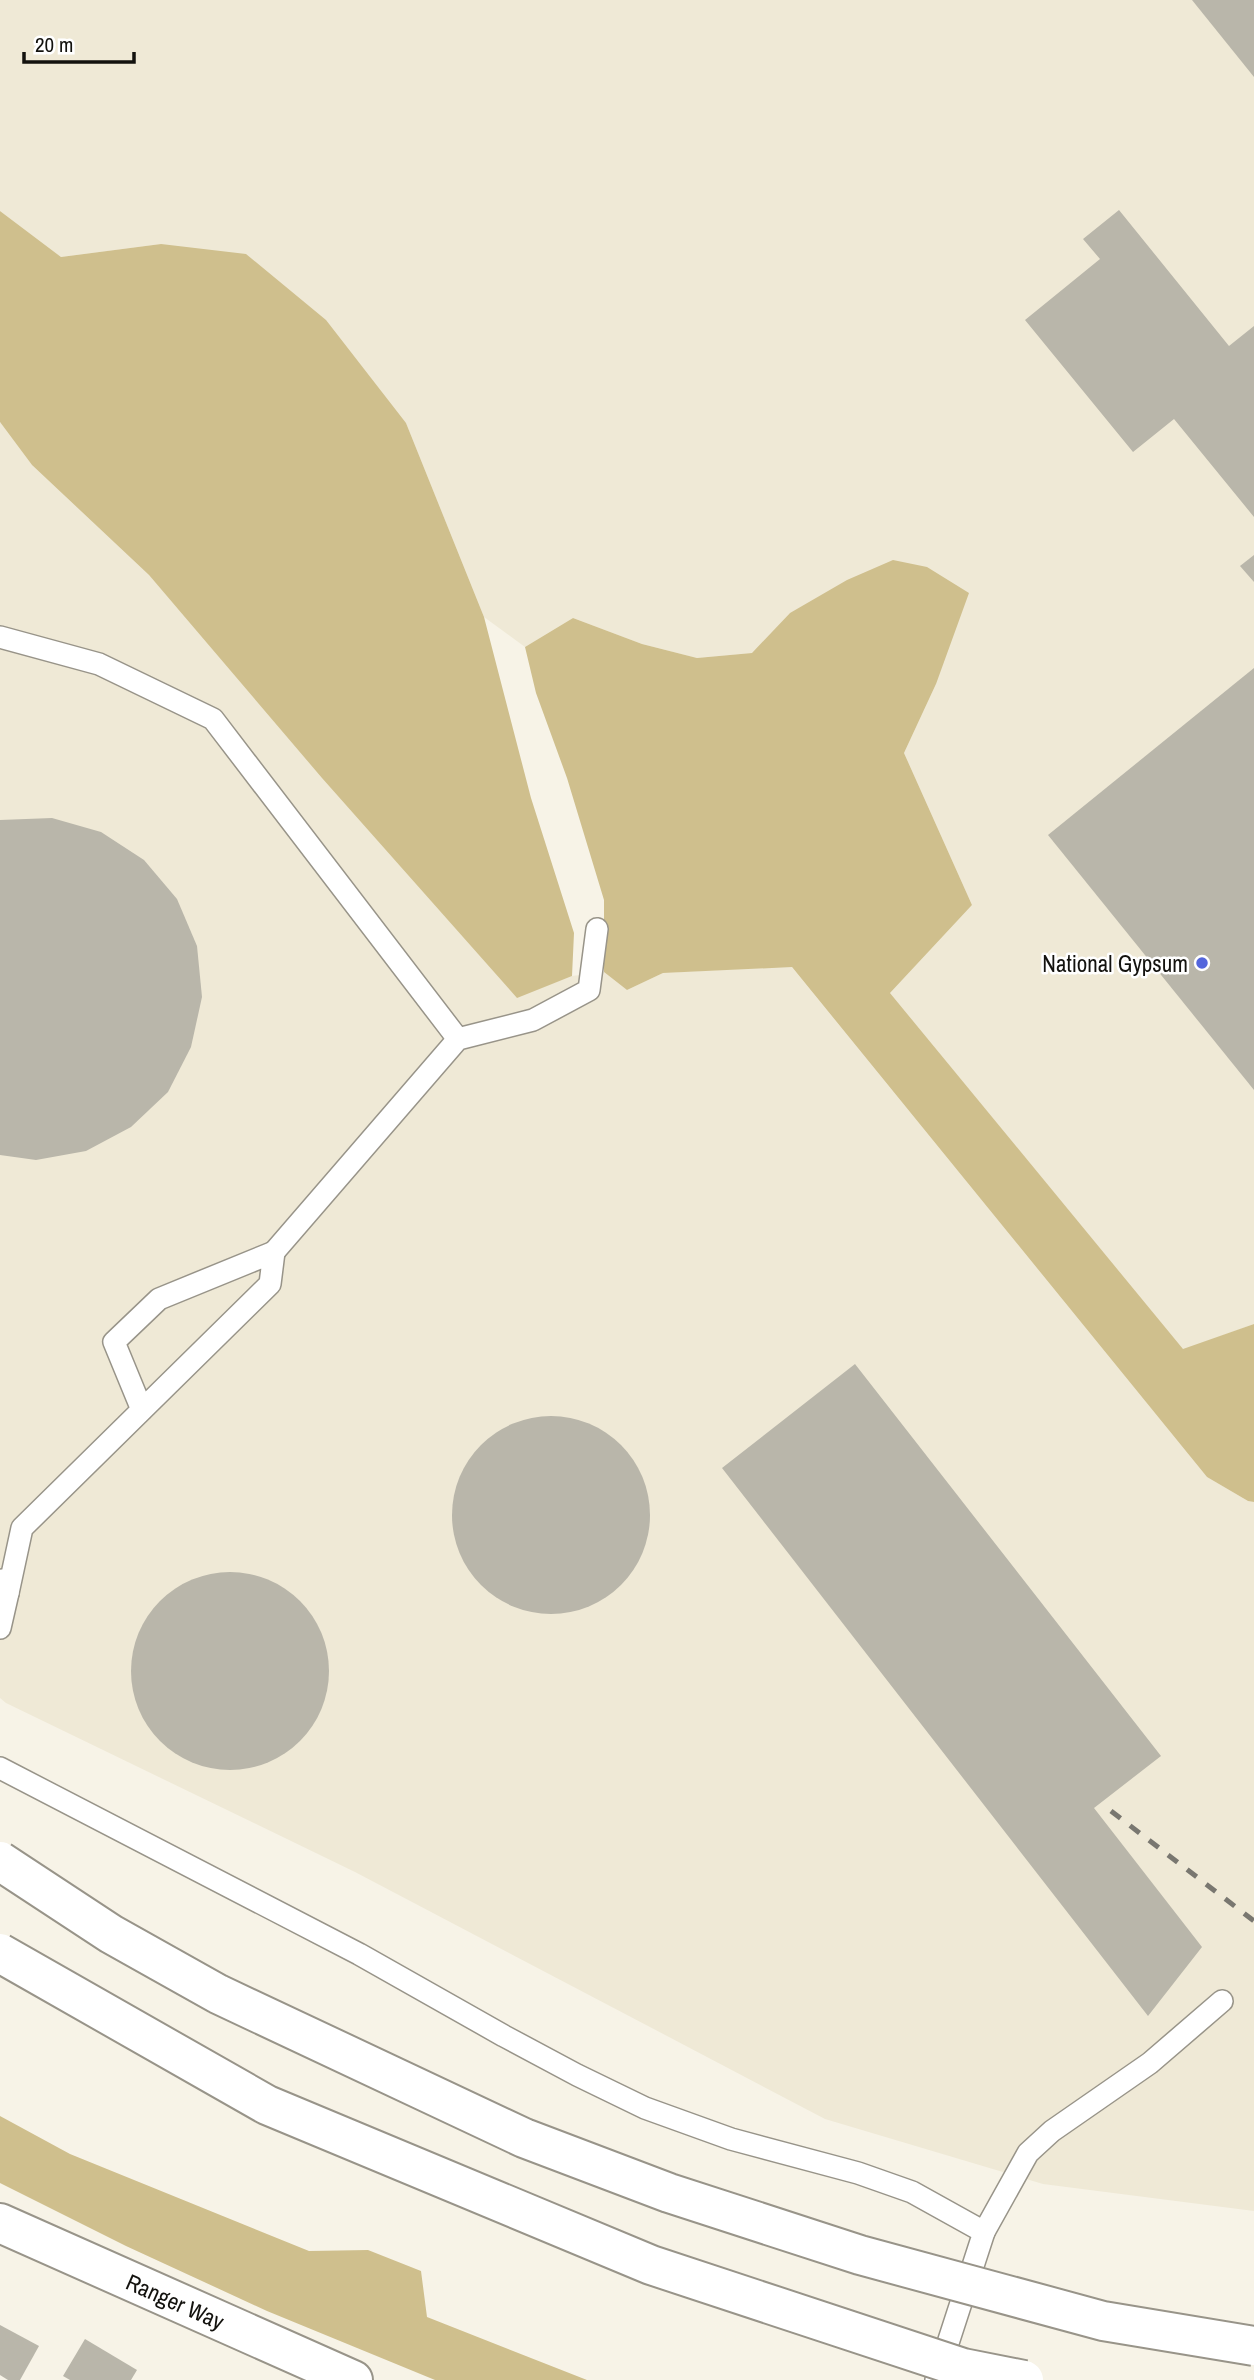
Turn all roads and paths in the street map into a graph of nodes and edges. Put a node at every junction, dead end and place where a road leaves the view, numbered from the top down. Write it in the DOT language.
graph roads {
  1 [pos="0,637"];
  2 [pos="597,929"];
  3 [pos="458,1039"];
  4 [pos="274,1252"];
  5 [pos="142,1410"];
  6 [pos="4,1584"];
  7 [pos="0,1628"];
  8 [pos="0,1768"];
  9 [pos="0,1861"];
  10 [pos="0,1953"];
  11 [pos="1223,2001"];
  12 [pos="0,2223"];
  13 [pos="984,2232"];
  14 [pos="1254,2346"];
  15 [pos="353,2380"];
  16 [pos="936,2380"];
  17 [pos="1024,2380"];
  1 -- 3 [label="lane"];
  2 -- 3 [label="lane"];
  3 -- 4 [label="lane"];
  4 -- 5 [label="lane"];
  4 -- 5 [label="lane"];
  5 -- 6 [label="lane"];
  6 -- 7 [label="lane"];
  8 -- 13 [label="lane"];
  9 -- 14 [label="main road, bridge"];
  10 -- 17 [label="main road, bridge"];
  11 -- 13 [label="lane"];
  12 -- 15 [label="main road, Ranger Way"];
  13 -- 16 [label="lane"];
}
